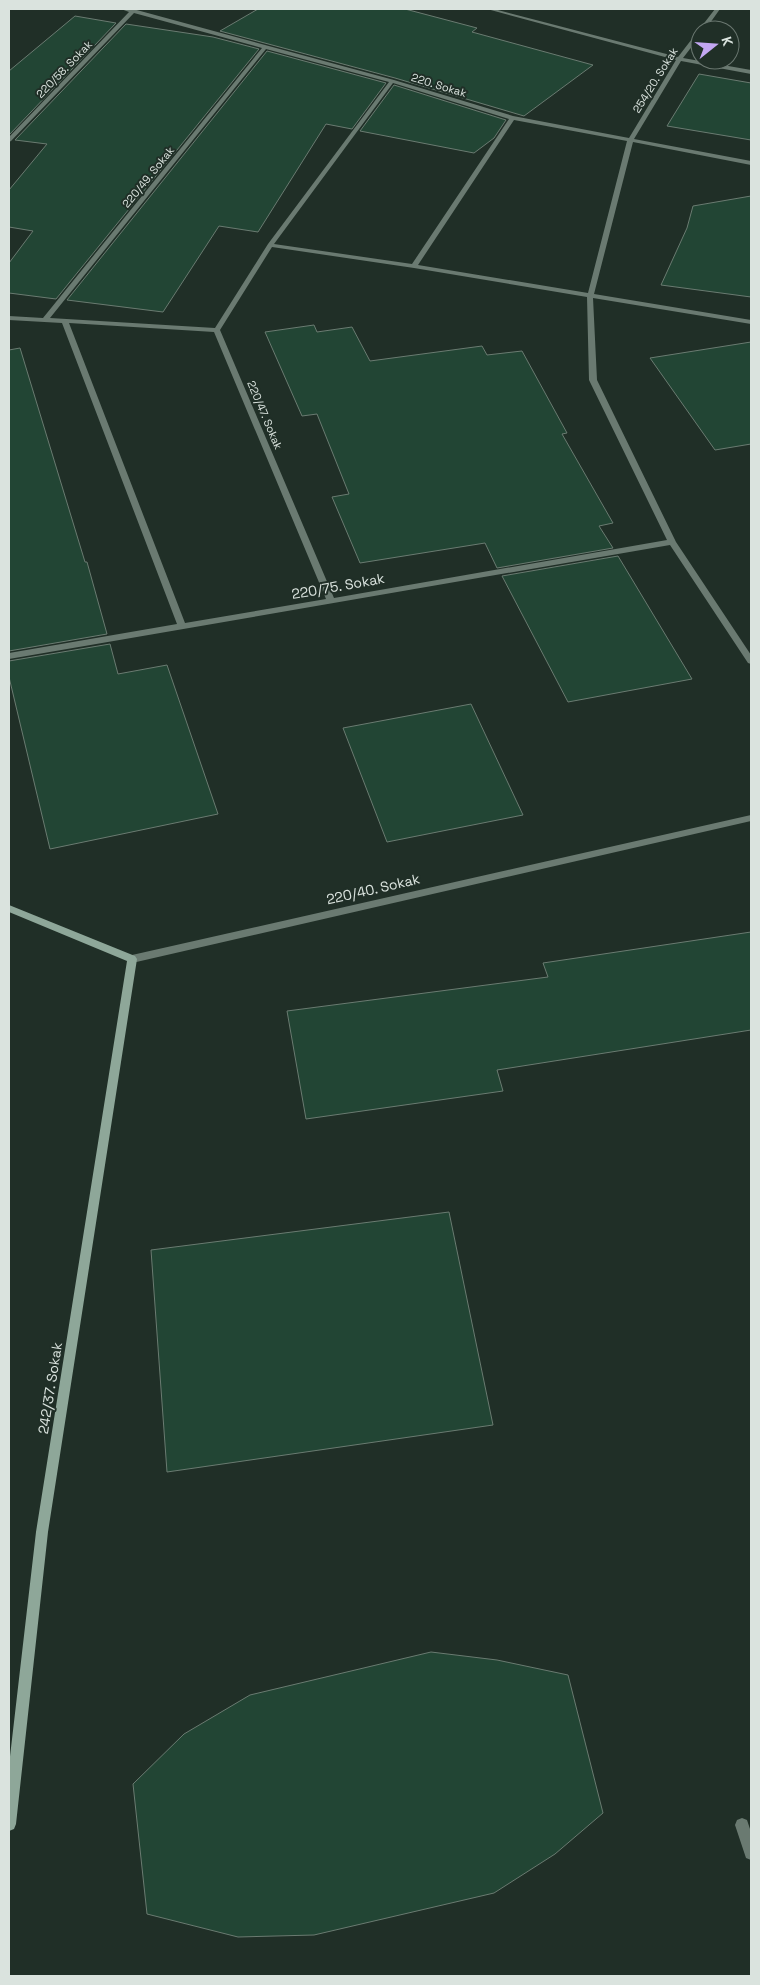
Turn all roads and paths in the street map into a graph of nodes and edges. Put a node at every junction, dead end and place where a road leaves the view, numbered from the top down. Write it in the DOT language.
graph roads {
  1 [pos="124,9"];
  2 [pos="489,9"];
  3 [pos="718,9"];
  4 [pos="133,11"];
  5 [pos="710,20"];
  6 [pos="690,45"];
  7 [pos="266,46"];
  8 [pos="679,59"];
  9 [pos="751,72"];
  10 [pos="392,81"];
  11 [pos="512,118"];
  12 [pos="9,140"];
  13 [pos="630,140"];
  14 [pos="751,162"];
  15 [pos="270,245"];
  16 [pos="414,266"];
  17 [pos="590,297"];
  18 [pos="9,318"];
  19 [pos="46,319"];
  20 [pos="64,320"];
  21 [pos="751,322"];
  22 [pos="216,330"];
  23 [pos="672,542"];
  24 [pos="331,601"];
  25 [pos="182,626"];
  26 [pos="9,656"];
  27 [pos="751,661"];
  28 [pos="751,818"];
  29 [pos="9,908"];
  30 [pos="132,959"];
  31 [pos="9,1824"];
  32 [pos="742,1825"];
  33 [pos="751,1853"];
  1 -- 4 [label="street, 220. Sokak"];
  2 -- 8 [label="street"];
  3 -- 5 [label="street, 254/20. Sokak"];
  4 -- 7 [label="street, 220. Sokak"];
  4 -- 12 [label="street, 220/58. Sokak"];
  6 -- 8 [label="street, 254/20. Sokak"];
  7 -- 10 [label="street, 220. Sokak"];
  7 -- 19 [label="street, 220/49. Sokak"];
  8 -- 9 [label="street"];
  8 -- 13 [label="street, 254/20. Sokak"];
  10 -- 11 [label="street, 220. Sokak"];
  10 -- 15 [label="street"];
  11 -- 13 [label="street, 220. Sokak"];
  11 -- 16 [label="street"];
  13 -- 14 [label="street, 220. Sokak"];
  13 -- 17 [label="street, 254/20. Sokak"];
  15 -- 16 [label="street"];
  15 -- 22 [label="street"];
  16 -- 17 [label="street"];
  17 -- 21 [label="street"];
  17 -- 23 [label="street, 254/20. Sokak"];
  18 -- 19 [label="street"];
  19 -- 20 [label="street"];
  20 -- 22 [label="street"];
  20 -- 25 [label="street"];
  22 -- 24 [label="street, 220/47. Sokak"];
  23 -- 24 [label="street, 220/75. Sokak"];
  23 -- 27 [label="street, 254/20. Sokak"];
  24 -- 25 [label="street, 220/75. Sokak"];
  25 -- 26 [label="street, 220/75. Sokak"];
  28 -- 30 [label="street, 220/40. Sokak"];
  29 -- 30 [label="street"];
  30 -- 31 [label="street, 242/37. Sokak"];
  32 -- 33 [label="street"];
}
